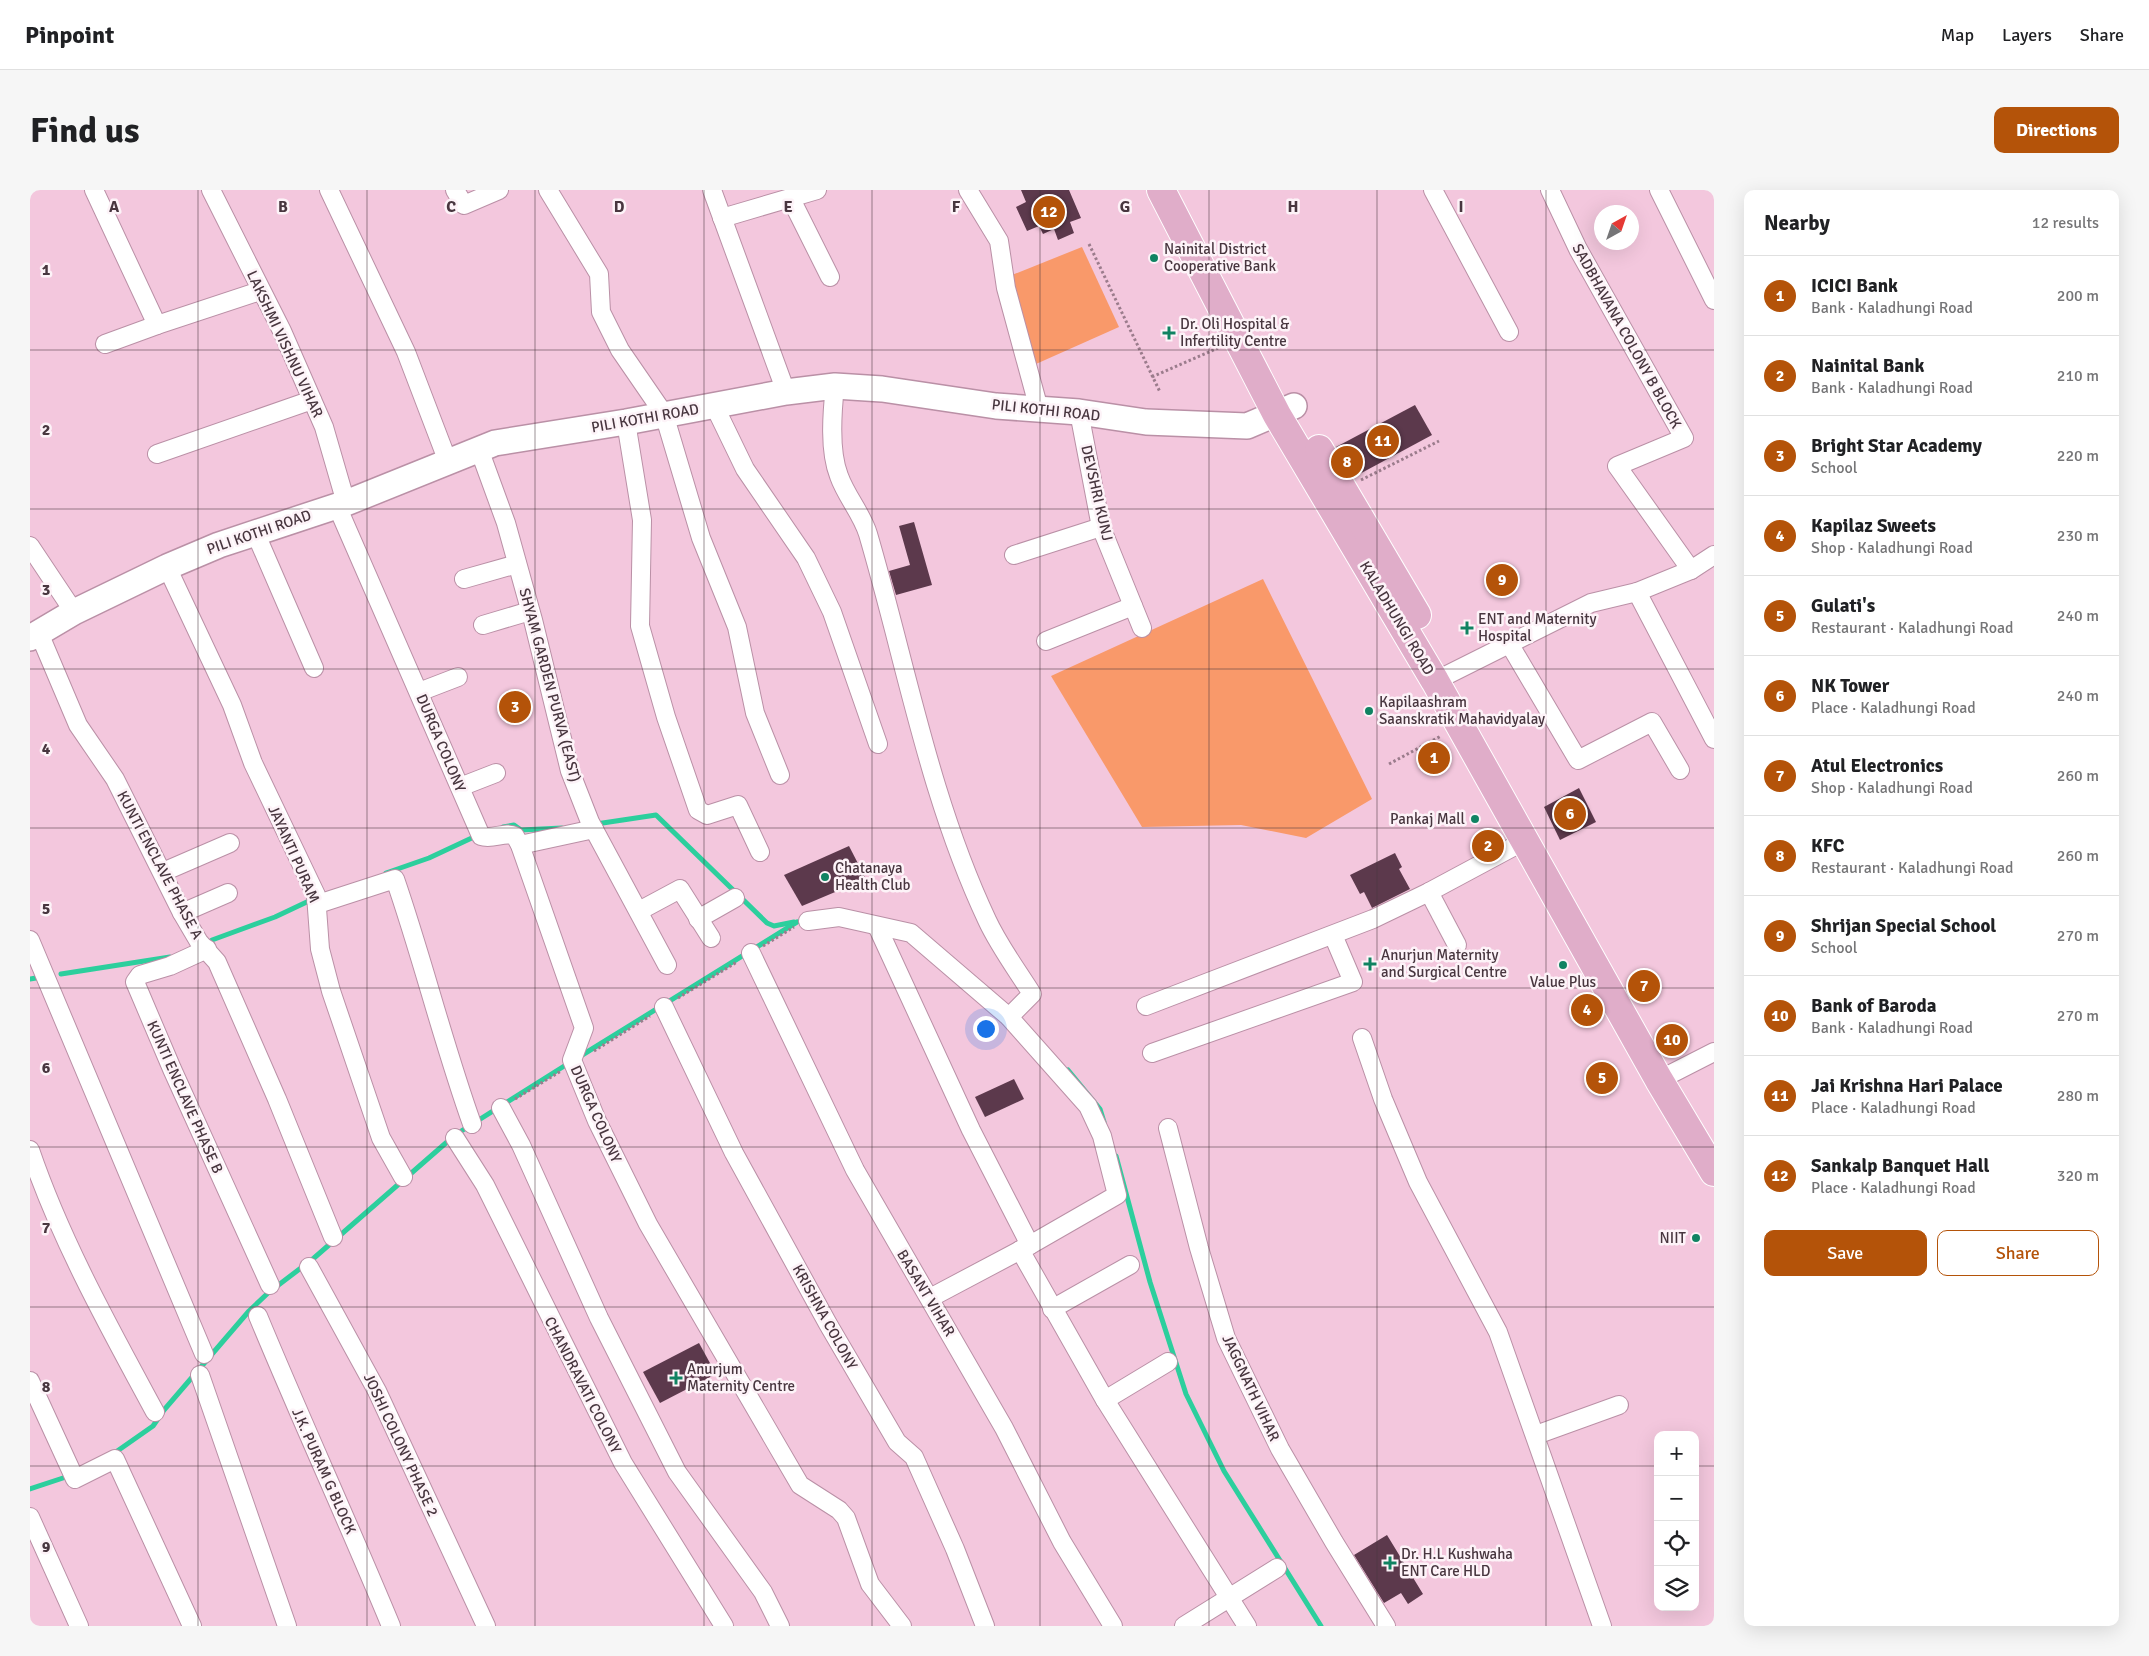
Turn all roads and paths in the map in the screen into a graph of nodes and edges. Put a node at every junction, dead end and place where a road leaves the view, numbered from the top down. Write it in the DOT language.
graph roads {
  1 [pos="94,190"];
  2 [pos="211,190"];
  3 [pos="329,190"];
  4 [pos="455,190"];
  5 [pos="498,190"];
  6 [pos="548,190"];
  7 [pos="712,190"];
  8 [pos="817,190"];
  9 [pos="968,190"];
  10 [pos="1160,190"];
  11 [pos="1181,190"];
  12 [pos="1433,190"];
  13 [pos="1550,190"];
  14 [pos="1659,190"];
  15 [pos="791,199"];
  16 [pos="722,218"];
  17 [pos="1089,244"];
  18 [pos="830,277"];
  19 [pos="260,291"];
  20 [pos="1714,300"];
  21 [pos="157,325"];
  22 [pos="1509,332"];
  23 [pos="1238,340"];
  24 [pos="104,344"];
  25 [pos="1152,378"];
  26 [pos="835,386"];
  27 [pos="786,392"];
  28 [pos="1160,392"];
  29 [pos="312,400"];
  30 [pos="714,405"];
  31 [pos="1039,409"];
  32 [pos="1285,411"];
  33 [pos="1080,412"];
  34 [pos="664,414"];
  35 [pos="626,422"];
  36 [pos="1439,441"];
  37 [pos="479,450"];
  38 [pos="157,454"];
  39 [pos="448,462"];
  40 [pos="1343,489"];
  41 [pos="342,504"];
  42 [pos="1102,527"];
  43 [pos="255,532"];
  44 [pos="30,546"];
  45 [pos="1014,555"];
  46 [pos="1714,555"];
  47 [pos="518,564"];
  48 [pos="167,567"];
  49 [pos="1691,570"];
  50 [pos="464,578"];
  51 [pos="1637,592"];
  52 [pos="1133,606"];
  53 [pos="530,611"];
  54 [pos="74,612"];
  55 [pos="483,625"];
  56 [pos="1142,628"];
  57 [pos="35,635"];
  58 [pos="1046,641"];
  59 [pos="1510,645"];
  60 [pos="314,668"];
  61 [pos="458,677"];
  62 [pos="1443,677"];
  63 [pos="418,692"];
  64 [pos="1460,725"];
  65 [pos="1714,739"];
  66 [pos="878,744"];
  67 [pos="1389,764"];
  68 [pos="1680,770"];
  69 [pos="496,773"];
  70 [pos="780,774"];
  71 [pos="460,787"];
  72 [pos="594,829"];
  73 [pos="230,843"];
  74 [pos="520,845"];
  75 [pos="1536,846"];
  76 [pos="760,852"];
  77 [pos="163,872"];
  78 [pos="1429,892"];
  79 [pos="228,893"];
  80 [pos="735,898"];
  81 [pos="318,904"];
  82 [pos="639,911"];
  83 [pos="182,913"];
  84 [pos="698,919"];
  85 [pos="808,921"];
  86 [pos="877,926"];
  87 [pos="1333,935"];
  88 [pos="711,938"];
  89 [pos="30,940"];
  90 [pos="1456,945"];
  91 [pos="207,949"];
  92 [pos="751,953"];
  93 [pos="667,965"];
  94 [pos="1146,1006"];
  95 [pos="664,1007"];
  96 [pos="1009,1016"];
  97 [pos="1362,1038"];
  98 [pos="1714,1052"];
  99 [pos="1152,1054"];
  100 [pos="573,1064"];
  101 [pos="1667,1076"];
  102 [pos="501,1108"];
  103 [pos="472,1124"];
  104 [pos="1168,1128"];
  105 [pos="455,1138"];
  106 [pos="1714,1139"];
  107 [pos="30,1150"];
  108 [pos="1714,1172"];
  109 [pos="403,1177"];
  110 [pos="332,1237"];
  111 [pos="1025,1248"];
  112 [pos="1130,1265"];
  113 [pos="309,1267"];
  114 [pos="270,1285"];
  115 [pos="930,1298"];
  116 [pos="1052,1309"];
  117 [pos="258,1316"];
  118 [pos="204,1354"];
  119 [pos="1168,1362"];
  120 [pos="200,1375"];
  121 [pos="30,1381"];
  122 [pos="1106,1400"];
  123 [pos="1619,1405"];
  124 [pos="155,1412"];
  125 [pos="1536,1435"];
  126 [pos="30,1517"];
  127 [pos="1277,1568"];
  128 [pos="1229,1596"];
  129 [pos="79,1626"];
  130 [pos="192,1626"];
  131 [pos="287,1626"];
  132 [pos="391,1626"];
  133 [pos="486,1626"];
  134 [pos="724,1626"];
  135 [pos="780,1626"];
  136 [pos="902,1626"];
  137 [pos="985,1626"];
  138 [pos="1113,1626"];
  139 [pos="1184,1626"];
  140 [pos="1247,1626"];
  141 [pos="1386,1626"];
  142 [pos="1602,1626"];
  1 -- 21 [label="street"];
  2 -- 19 [label="street, LAKSHMI VISHNU VIHAR"];
  3 -- 39 [label="street"];
  4 -- 5 [label="street"];
  6 -- 34 [label="street"];
  7 -- 16 [label="street"];
  8 -- 15 [label="street"];
  9 -- 31 [label="street"];
  10 -- 23 [label="main road, KALADHUNGI ROAD"];
  11 -- 32 [label="main road, KALADHUNGI ROAD"];
  12 -- 22 [label="street"];
  13 -- 49 [label="street, SADBHAVANA COLONY B BLOCK"];
  14 -- 20 [label="street"];
  15 -- 16 [label="street"];
  15 -- 18 [label="street"];
  16 -- 27 [label="street"];
  17 -- 25 [label="path"];
  19 -- 21 [label="street"];
  19 -- 29 [label="street, LAKSHMI VISHNU VIHAR"];
  21 -- 24 [label="street"];
  23 -- 25 [label="path"];
  23 -- 32 [label="main road, KALADHUNGI ROAD"];
  25 -- 28 [label="path"];
  26 -- 27 [label="street, PILI KOTHI ROAD"];
  26 -- 31 [label="street, PILI KOTHI ROAD"];
  26 -- 96 [label="street"];
  27 -- 30 [label="street, PILI KOTHI ROAD"];
  29 -- 38 [label="street"];
  29 -- 41 [label="street, LAKSHMI VISHNU VIHAR"];
  30 -- 34 [label="street, PILI KOTHI ROAD"];
  30 -- 66 [label="street"];
  31 -- 33 [label="street, PILI KOTHI ROAD"];
  32 -- 33 [label="street, PILI KOTHI ROAD"];
  32 -- 40 [label="main road, KALADHUNGI ROAD"];
  32 -- 62 [label="main road, KALADHUNGI ROAD"];
  33 -- 42 [label="street, DEVSHRI KUNJ"];
  34 -- 35 [label="street, PILI KOTHI ROAD"];
  34 -- 70 [label="street"];
  35 -- 37 [label="street, PILI KOTHI ROAD"];
  35 -- 76 [label="street"];
  36 -- 40 [label="path"];
  37 -- 39 [label="street, PILI KOTHI ROAD"];
  37 -- 47 [label="street, SHYAM GARDEN PURVA (EAST)"];
  39 -- 41 [label="street, PILI KOTHI ROAD"];
  40 -- 62 [label="main road, KALADHUNGI ROAD"];
  41 -- 43 [label="street, PILI KOTHI ROAD"];
  41 -- 63 [label="street, DURGA COLONY"];
  42 -- 45 [label="street"];
  42 -- 52 [label="street, DEVSHRI KUNJ"];
  43 -- 48 [label="street, PILI KOTHI ROAD"];
  43 -- 60 [label="street"];
  44 -- 54 [label="street"];
  46 -- 49 [label="street"];
  47 -- 50 [label="street"];
  47 -- 53 [label="street, SHYAM GARDEN PURVA (EAST)"];
  48 -- 54 [label="street, PILI KOTHI ROAD"];
  48 -- 81 [label="street, JAYANTI PURAM"];
  49 -- 51 [label="street"];
  51 -- 59 [label="street"];
  51 -- 65 [label="street"];
  52 -- 56 [label="street, DEVSHRI KUNJ"];
  52 -- 58 [label="street"];
  53 -- 55 [label="street"];
  53 -- 72 [label="street, SHYAM GARDEN PURVA (EAST)"];
  54 -- 57 [label="street, PILI KOTHI ROAD"];
  57 -- 77 [label="street, KUNTI ENCLAVE PHASE A"];
  59 -- 62 [label="street"];
  59 -- 68 [label="street"];
  61 -- 63 [label="street"];
  62 -- 64 [label="main road, KALADHUNGI ROAD"];
  62 -- 75 [label="main road, KALADHUNGI ROAD"];
  63 -- 71 [label="street, DURGA COLONY"];
  64 -- 67 [label="path"];
  64 -- 75 [label="main road, KALADHUNGI ROAD"];
  69 -- 71 [label="street"];
  71 -- 74 [label="street, DURGA COLONY"];
  72 -- 74 [label="street"];
  72 -- 82 [label="street, SHYAM GARDEN PURVA (EAST)"];
  73 -- 77 [label="street"];
  74 -- 100 [label="street, DURGA COLONY"];
  75 -- 78 [label="street"];
  75 -- 101 [label="main road, KALADHUNGI ROAD"];
  77 -- 83 [label="street, KUNTI ENCLAVE PHASE A"];
  78 -- 87 [label="street"];
  78 -- 90 [label="street"];
  79 -- 83 [label="street"];
  80 -- 84 [label="street"];
  81 -- 103 [label="street"];
  81 -- 109 [label="street, JAYANTI PURAM"];
  82 -- 84 [label="street"];
  82 -- 93 [label="street, SHYAM GARDEN PURVA (EAST)"];
  83 -- 91 [label="street, KUNTI ENCLAVE PHASE A"];
  84 -- 88 [label="street"];
  85 -- 86 [label="street"];
  85 -- 92 [label="path"];
  86 -- 96 [label="street"];
  86 -- 111 [label="street"];
  87 -- 94 [label="street"];
  87 -- 99 [label="street"];
  89 -- 118 [label="street"];
  91 -- 110 [label="street, KUNTI ENCLAVE PHASE A"];
  91 -- 114 [label="street, KUNTI ENCLAVE PHASE B"];
  92 -- 95 [label="path"];
  92 -- 115 [label="street, BASANT VIHAR"];
  95 -- 100 [label="path"];
  95 -- 137 [label="street, KRISHNA COLONY"];
  96 -- 111 [label="street"];
  97 -- 125 [label="street"];
  98 -- 101 [label="street"];
  100 -- 102 [label="path"];
  100 -- 136 [label="street, DURGA COLONY"];
  101 -- 106 [label="main road, KALADHUNGI ROAD"];
  101 -- 108 [label="main road, KALADHUNGI ROAD"];
  102 -- 135 [label="street"];
  104 -- 141 [label="street, JAGGNATH VIHAR"];
  105 -- 134 [label="street, CHANDRAVATI COLONY"];
  107 -- 124 [label="street"];
  111 -- 115 [label="street"];
  111 -- 116 [label="street"];
  112 -- 116 [label="street"];
  113 -- 133 [label="street, JOSHI COLONY PHASE 2"];
  115 -- 138 [label="street, BASANT VIHAR"];
  116 -- 122 [label="street"];
  117 -- 132 [label="street, J.K. PURAM G BLOCK"];
  119 -- 122 [label="street"];
  120 -- 131 [label="street"];
  121 -- 130 [label="street"];
  122 -- 128 [label="street"];
  123 -- 125 [label="street"];
  125 -- 142 [label="street"];
  126 -- 129 [label="street"];
  127 -- 128 [label="street"];
  128 -- 139 [label="street"];
  128 -- 140 [label="street"];
}
